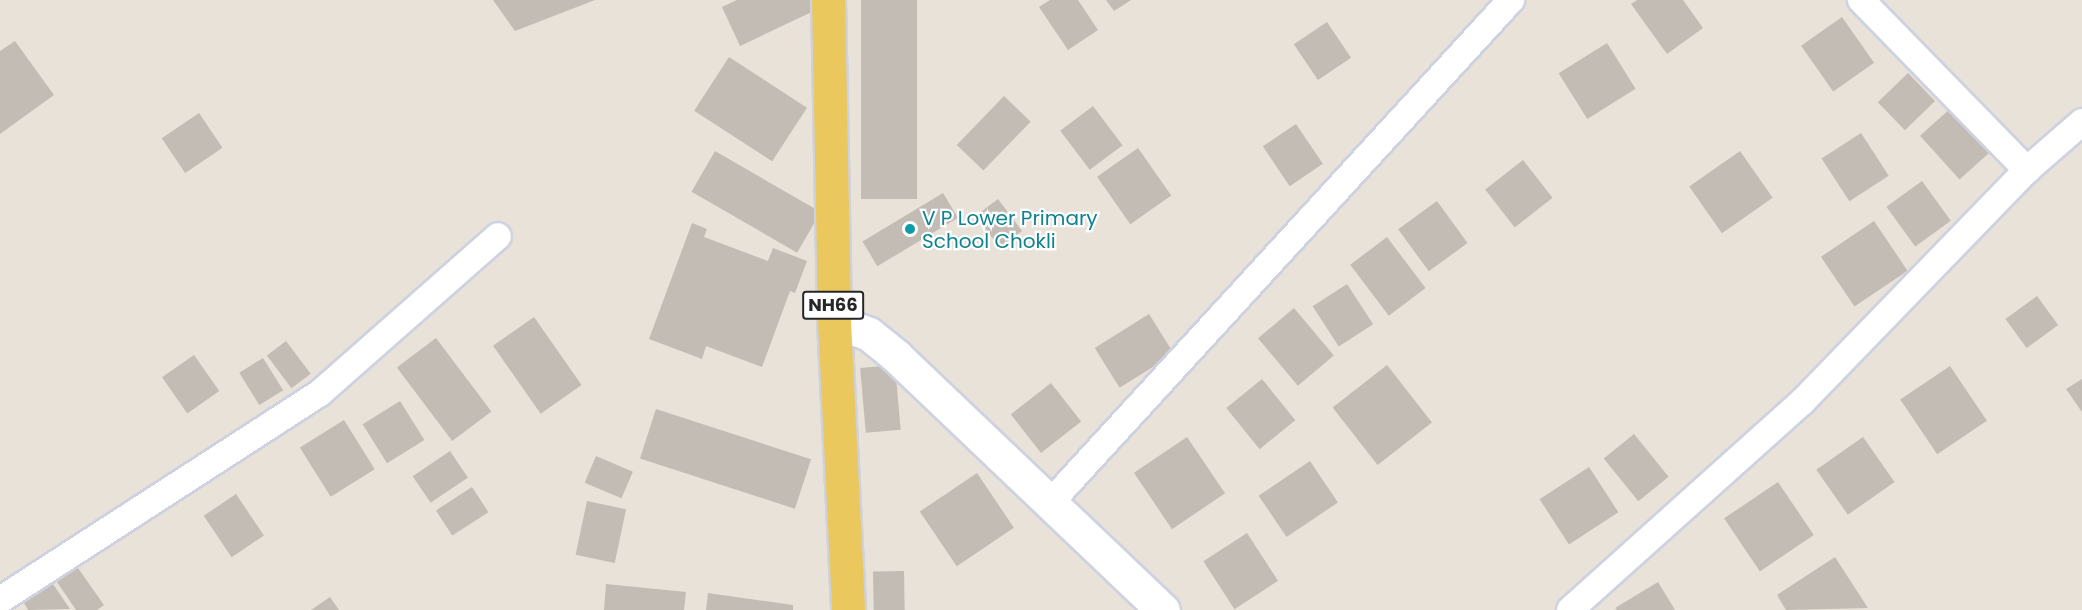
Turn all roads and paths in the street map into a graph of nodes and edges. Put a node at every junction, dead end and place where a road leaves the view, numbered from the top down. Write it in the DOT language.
graph roads {
  1 [pos="828,0"];
  2 [pos="1511,0"];
  3 [pos="1861,0"];
  4 [pos="2082,122"];
  5 [pos="2027,170"];
  6 [pos="498,236"];
  7 [pos="834,321"];
  8 [pos="1049,504"];
  9 [pos="0,600"];
  10 [pos="848,610"];
  11 [pos="1163,610"];
  12 [pos="1570,610"];
  1 -- 7 [label="main road, NH66"];
  2 -- 8 [label="street"];
  3 -- 5 [label="street"];
  4 -- 5 [label="street"];
  5 -- 12 [label="street"];
  6 -- 9 [label="street"];
  7 -- 8 [label="main road"];
  7 -- 10 [label="main road, NH66"];
  8 -- 11 [label="main road"];
}
